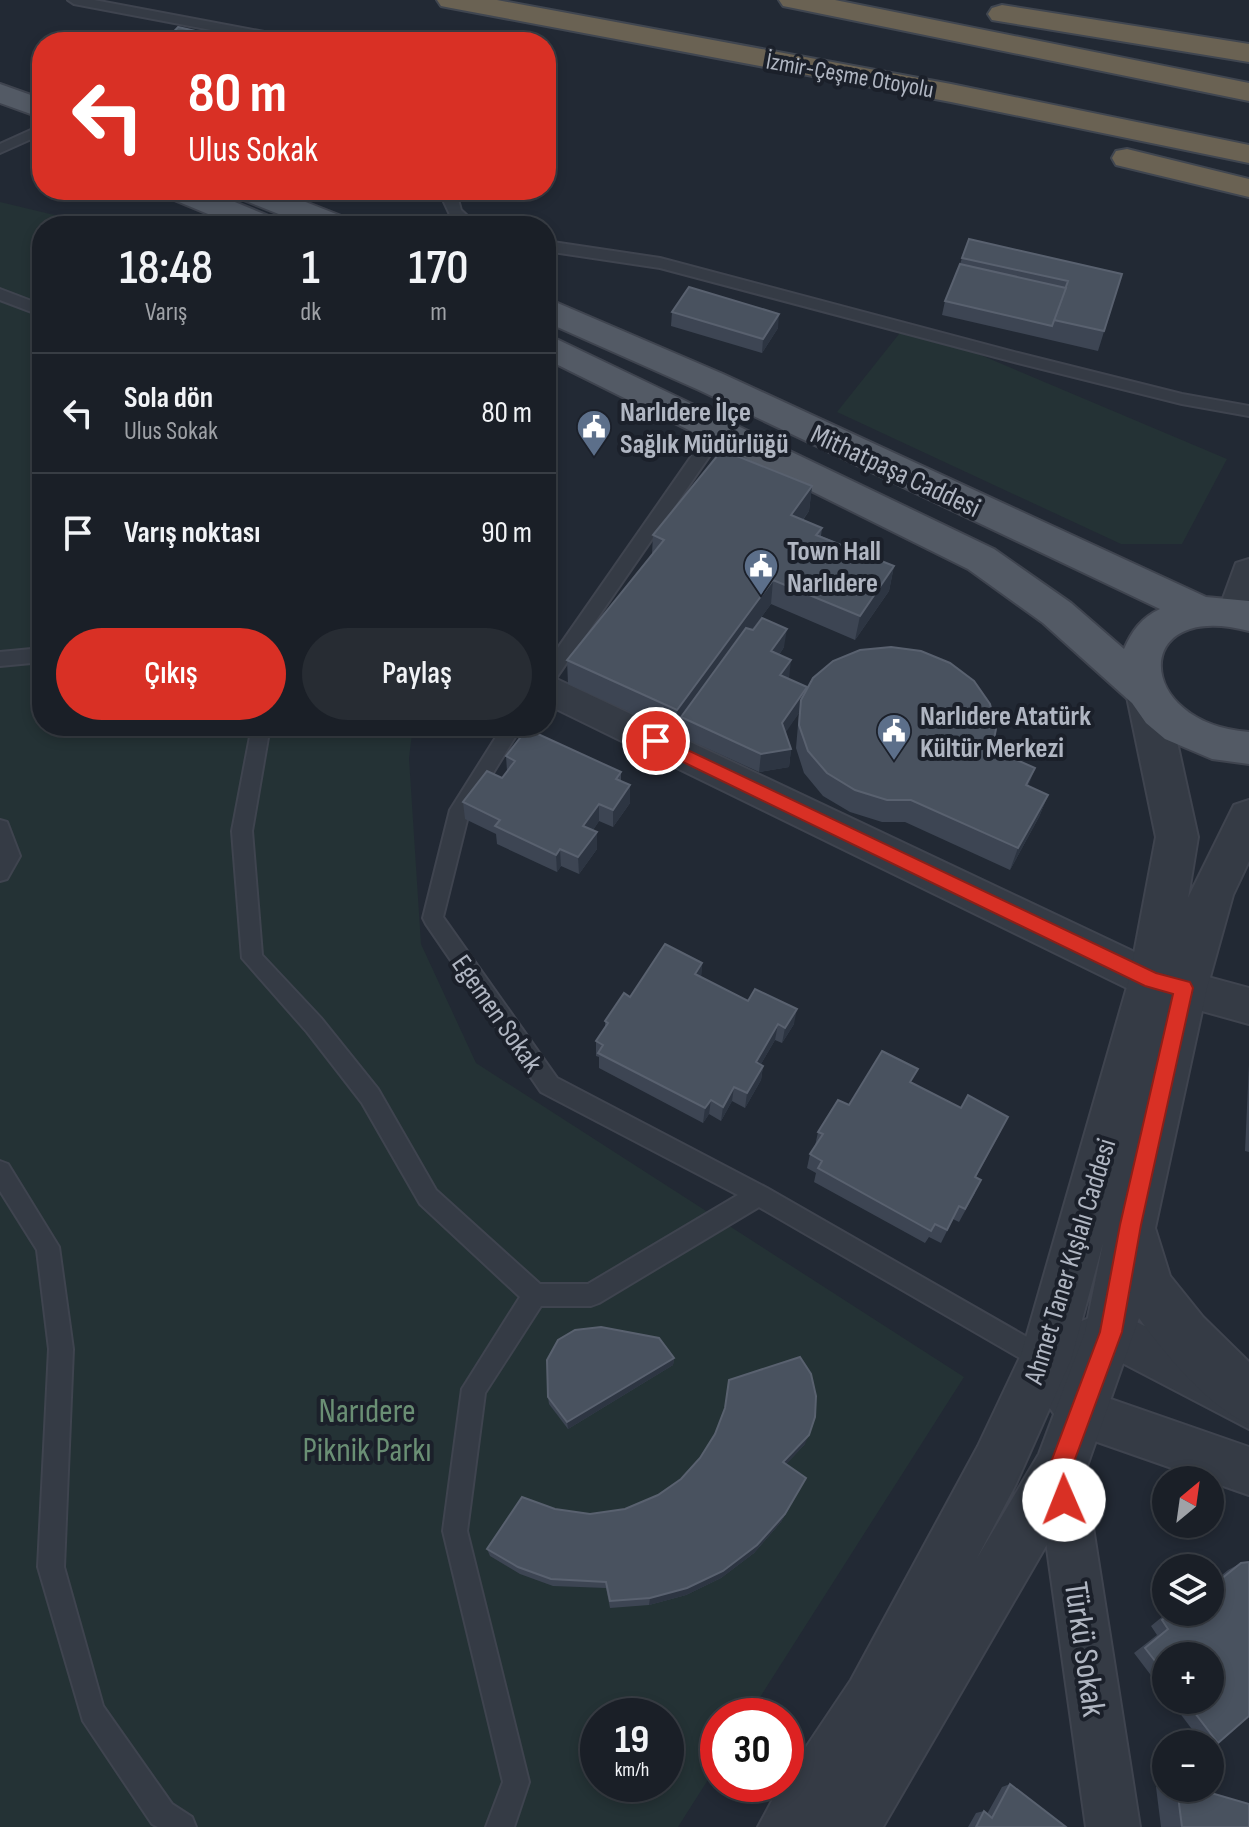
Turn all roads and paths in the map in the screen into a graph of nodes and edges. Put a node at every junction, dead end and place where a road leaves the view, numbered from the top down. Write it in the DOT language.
graph roads {
  1 [pos="74,0"];
  2 [pos="451,0"];
  3 [pos="793,0"];
  4 [pos="911,0"];
  5 [pos="601,30"];
  6 [pos="243,32"];
  7 [pos="1249,53"];
  8 [pos="1249,92"];
  9 [pos="0,93"];
  10 [pos="0,121"];
  11 [pos="32,121"];
  12 [pos="32,126"];
  13 [pos="32,131"];
  14 [pos="0,149"];
  15 [pos="1249,154"];
  16 [pos="1249,188"];
  17 [pos="202,200"];
  18 [pos="272,200"];
  19 [pos="241,216"];
  20 [pos="313,216"];
  21 [pos="556,247"];
  22 [pos="0,294"];
  23 [pos="32,307"];
  24 [pos="556,314"];
  25 [pos="556,350"];
  26 [pos="1249,411"];
  27 [pos="720,428"];
  28 [pos="1249,573"];
  29 [pos="1229,613"];
  30 [pos="32,656"];
  31 [pos="0,659"];
  32 [pos="556,665"];
  33 [pos="1146,692"];
  34 [pos="556,693"];
  35 [pos="259,736"];
  36 [pos="507,736"];
  37 [pos="1249,748"];
  38 [pos="1249,817"];
  39 [pos="0,828"];
  40 [pos="0,873"];
  41 [pos="1168,984"];
  42 [pos="1249,1006"];
  43 [pos="0,1171"];
  44 [pos="759,1195"];
  45 [pos="1131,1225"];
  46 [pos="535,1295"];
  47 [pos="1111,1332"];
  48 [pos="1045,1360"];
  49 [pos="1249,1398"];
  50 [pos="1249,1405"];
  51 [pos="1083,1414"];
  52 [pos="1060,1470"];
  53 [pos="1249,1471"];
  54 [pos="182,1827"];
  55 [pos="500,1827"];
  56 [pos="788,1827"];
  57 [pos="850,1827"];
  58 [pos="1113,1827"];
  1 -- 6 [label="lane"];
  2 -- 5 [label="highway, İzmir-Çeşme Otoyolu"];
  3 -- 8 [label="highway"];
  4 -- 7 [label="highway"];
  5 -- 15 [label="highway, İzmir-Çeşme Otoyolu"];
  5 -- 16 [label="highway"];
  9 -- 11 [label="main road"];
  10 -- 12 [label="main road"];
  13 -- 14 [label="lane"];
  17 -- 19 [label="main road"];
  18 -- 20 [label="main road"];
  21 -- 26 [label="lane"];
  22 -- 23 [label="lane"];
  24 -- 29 [label="main road, Mithatpaşa Caddesi"];
  25 -- 27 [label="main road, Mithatpaşa Caddesi"];
  27 -- 32 [label="lane"];
  27 -- 33 [label="main road, Mithatpaşa Caddesi"];
  28 -- 29 [label="street"];
  29 -- 33 [label="main road"];
  30 -- 31 [label="lane"];
  33 -- 37 [label="main road, Mithatpaşa Caddesi"];
  33 -- 41 [label="street, Ahmet Taner Kışlalı Caddesi"];
  34 -- 41 [label="street"];
  35 -- 46 [label="lane"];
  36 -- 44 [label="lane, Egemen Sokak"];
  38 -- 41 [label="street, Ahmet Taner Kışlalı Caddesi"];
  39 -- 40 [label="lane"];
  41 -- 42 [label="street"];
  41 -- 45 [label="street, Ahmet Taner Kışlalı Caddesi"];
  41 -- 48 [label="street, Ahmet Taner Kışlalı Caddesi"];
  43 -- 54 [label="lane"];
  44 -- 46 [label="lane"];
  44 -- 48 [label="lane, Egemen Sokak"];
  45 -- 47 [label="street, Ahmet Taner Kışlalı Caddesi"];
  45 -- 49 [label="street"];
  46 -- 55 [label="lane"];
  47 -- 48 [label="street"];
  47 -- 50 [label="street"];
  47 -- 51 [label="street, Ahmet Taner Kışlalı Caddesi"];
  48 -- 51 [label="street"];
  48 -- 56 [label="street, Ahmet Taner Kışlalı Caddesi"];
  51 -- 52 [label="street, Ahmet Taner Kışlalı Caddesi"];
  51 -- 53 [label="street"];
  52 -- 57 [label="street, Ahmet Taner Kışlalı Caddesi"];
  52 -- 58 [label="street, Türkü Sokak"];
}
